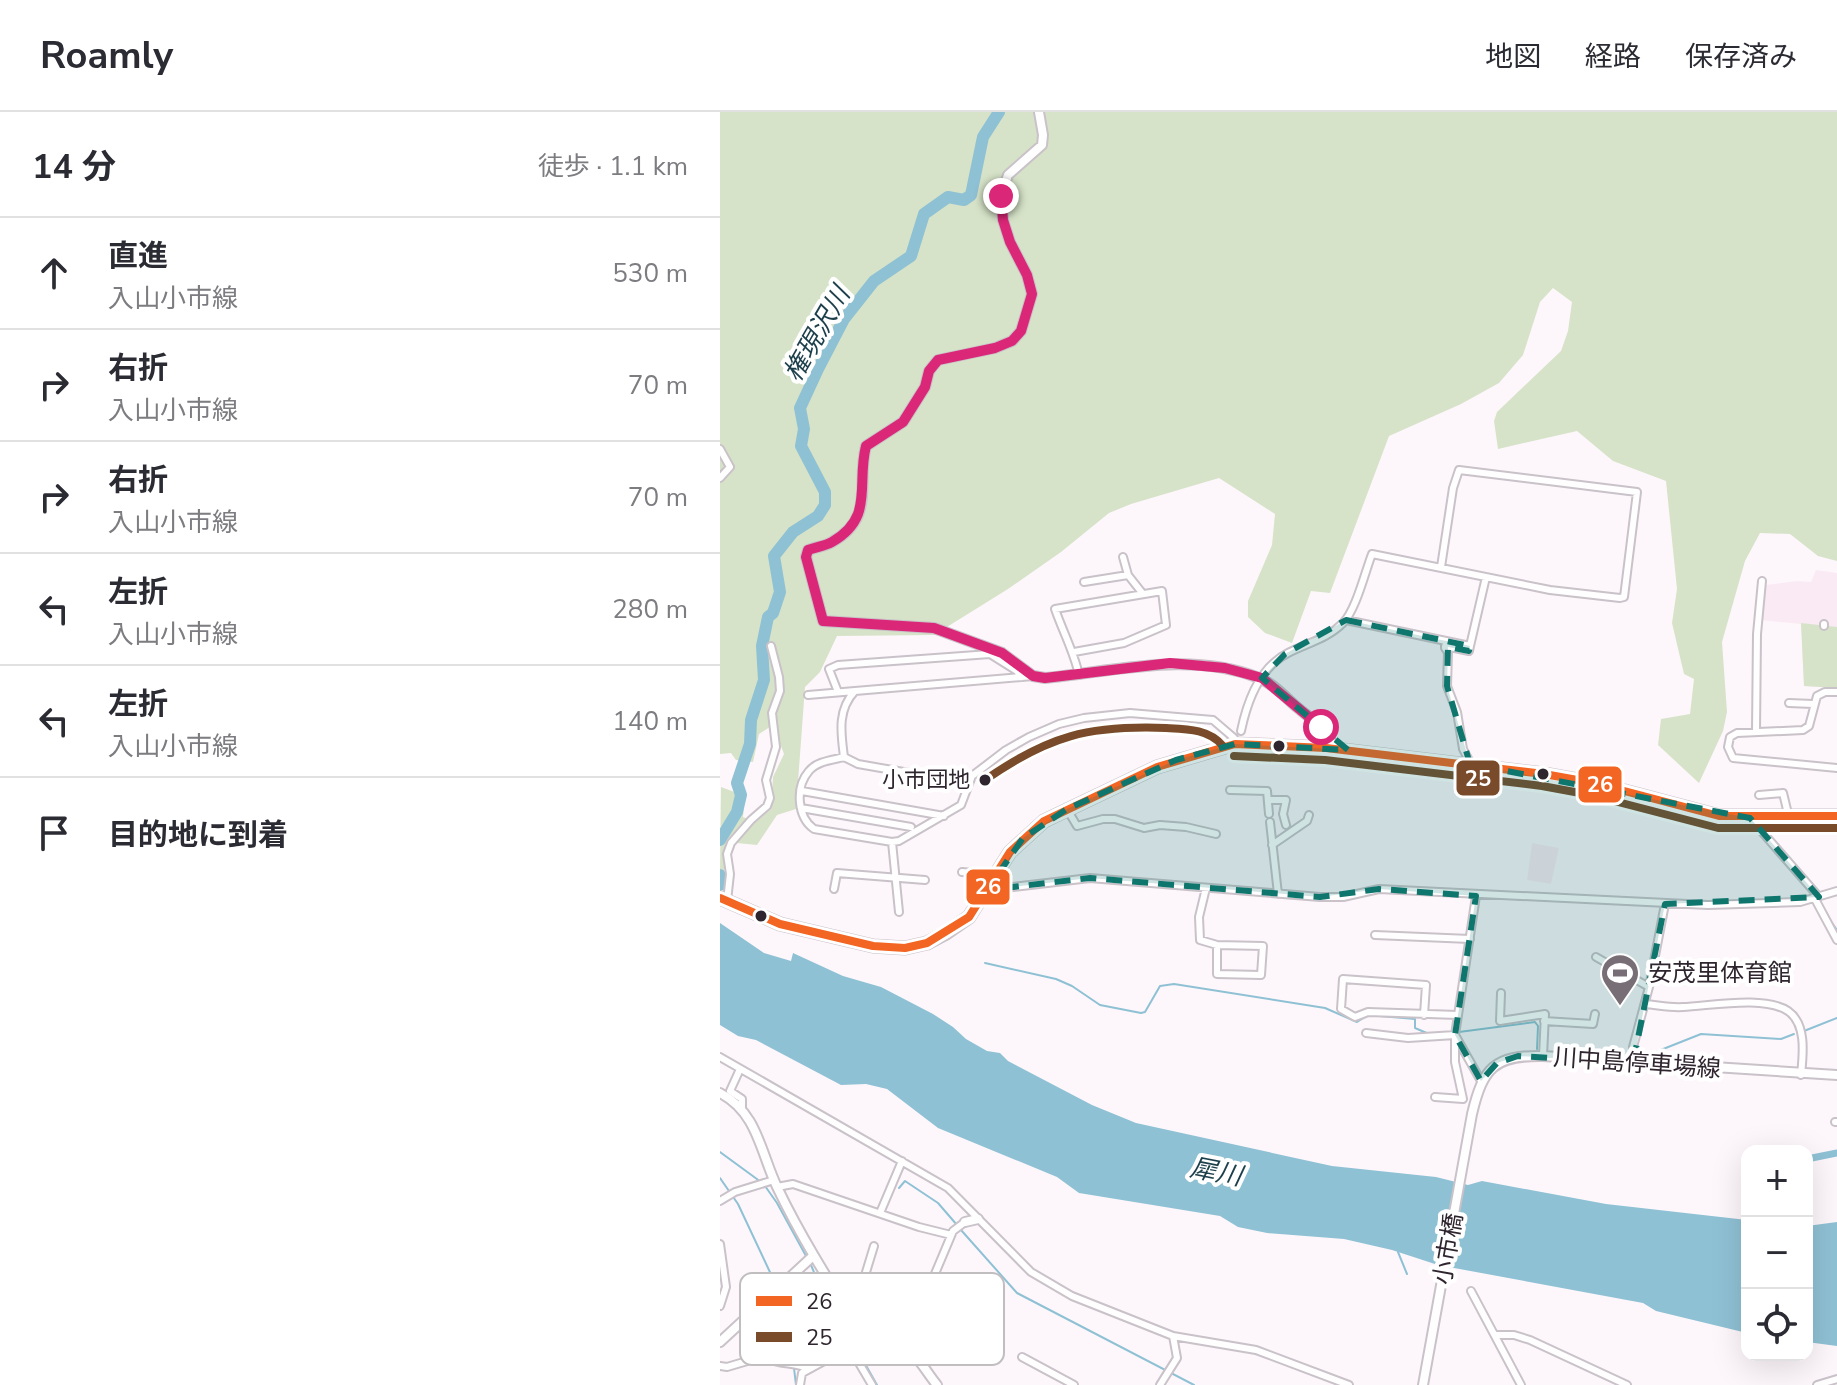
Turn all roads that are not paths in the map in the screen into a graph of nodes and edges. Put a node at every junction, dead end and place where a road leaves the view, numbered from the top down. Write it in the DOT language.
graph roads {
  1 [pos="1039,112"];
  2 [pos="720,449"];
  3 [pos="720,478"];
  4 [pos="1123,557"];
  5 [pos="1441,567"];
  6 [pos="1128,575"];
  7 [pos="1486,577"];
  8 [pos="1762,581"];
  9 [pos="1084,582"];
  10 [pos="1143,594"];
  11 [pos="1346,620"];
  12 [pos="771,646"];
  13 [pos="1470,646"];
  14 [pos="1074,652"];
  15 [pos="1079,675"];
  16 [pos="1033,676"];
  17 [pos="1022,677"];
  18 [pos="1262,678"];
  19 [pos="855,691"];
  20 [pos="838,692"];
  21 [pos="1837,692"];
  22 [pos="808,695"];
  23 [pos="1789,703"];
  24 [pos="1813,704"];
  25 [pos="1241,731"];
  26 [pos="1756,731"];
  27 [pos="1235,744"];
  28 [pos="1333,749"];
  29 [pos="844,757"];
  30 [pos="1471,764"];
  31 [pos="1837,768"];
  32 [pos="972,776"];
  33 [pos="1230,790"];
  34 [pos="802,791"];
  35 [pos="1759,795"];
  36 [pos="1268,802"];
  37 [pos="1257,805"];
  38 [pos="801,808"];
  39 [pos="1067,809"];
  40 [pos="917,811"];
  41 [pos="1269,814"];
  42 [pos="1309,815"];
  43 [pos="945,816"];
  44 [pos="1837,816"];
  45 [pos="1750,818"];
  46 [pos="1789,818"];
  47 [pos="1270,822"];
  48 [pos="1286,825"];
  49 [pos="911,827"];
  50 [pos="1216,834"];
  51 [pos="909,836"];
  52 [pos="892,842"];
  53 [pos="1272,845"];
  54 [pos="962,872"];
  55 [pos="897,876"];
  56 [pos="995,876"];
  57 [pos="925,880"];
  58 [pos="1206,888"];
  59 [pos="834,889"];
  60 [pos="987,890"];
  61 [pos="1837,891"];
  62 [pos="1278,894"];
  63 [pos="1476,896"];
  64 [pos="1817,898"];
  65 [pos="723,899"];
  66 [pos="1665,904"];
  67 [pos="899,912"];
  68 [pos="1375,935"];
  69 [pos="1470,939"];
  70 [pos="1837,940"];
  71 [pos="1217,945"];
  72 [pos="1596,957"];
  73 [pos="1649,987"];
  74 [pos="1501,993"];
  75 [pos="1645,1004"];
  76 [pos="1595,1014"];
  77 [pos="1424,1015"];
  78 [pos="1458,1015"];
  79 [pos="1544,1021"];
  80 [pos="1366,1033"];
  81 [pos="1455,1035"];
  82 [pos="1543,1056"];
  83 [pos="720,1057"];
  84 [pos="1633,1063"];
  85 [pos="740,1069"];
  86 [pos="1801,1075"];
  87 [pos="1837,1075"];
  88 [pos="1481,1081"];
  89 [pos="720,1093"];
  90 [pos="1435,1097"];
  91 [pos="742,1110"];
  92 [pos="902,1161"];
  93 [pos="775,1184"];
  94 [pos="720,1201"];
  95 [pos="880,1213"];
  96 [pos="978,1219"];
  97 [pos="965,1222"];
  98 [pos="952,1233"];
  99 [pos="720,1244"];
  100 [pos="874,1246"];
  101 [pos="813,1256"];
  102 [pos="795,1273"];
  103 [pos="826,1273"];
  104 [pos="867,1273"];
  105 [pos="935,1273"];
  106 [pos="1471,1291"];
  107 [pos="720,1306"];
  108 [pos="740,1324"];
  109 [pos="1496,1335"];
  110 [pos="1173,1336"];
  111 [pos="720,1342"];
  112 [pos="1022,1357"];
  113 [pos="740,1363"];
  114 [pos="793,1365"];
  115 [pos="816,1365"];
  116 [pos="860,1365"];
  117 [pos="921,1365"];
  118 [pos="720,1366"];
  119 [pos="809,1369"];
  120 [pos="1837,1379"];
  121 [pos="1161,1384"];
  122 [pos="800,1385"];
  123 [pos="872,1385"];
  124 [pos="937,1385"];
  125 [pos="1074,1385"];
  126 [pos="1349,1385"];
  127 [pos="1423,1385"];
  128 [pos="1521,1385"];
  129 [pos="1627,1385"];
  130 [pos="1817,1385"];
  1 -- 16 [label="main road"];
  2 -- 3 [label="street"];
  4 -- 6 [label="street"];
  5 -- 7 [label="street"];
  5 -- 7 [label="street"];
  5 -- 11 [label="street"];
  6 -- 9 [label="street"];
  6 -- 10 [label="street"];
  7 -- 13 [label="street"];
  8 -- 26 [label="street"];
  10 -- 14 [label="street"];
  10 -- 14 [label="street"];
  11 -- 13 [label="street"];
  11 -- 18 [label="street"];
  12 -- 65 [label="street"];
  13 -- 30 [label="street"];
  14 -- 15 [label="street"];
  15 -- 16 [label="main road"];
  15 -- 18 [label="main road"];
  16 -- 17 [label="street"];
  17 -- 19 [label="street"];
  17 -- 20 [label="street"];
  18 -- 25 [label="street"];
  18 -- 28 [label="main road"];
  19 -- 20 [label="street"];
  19 -- 29 [label="street"];
  20 -- 22 [label="street"];
  21 -- 24 [label="street"];
  23 -- 24 [label="street"];
  24 -- 26 [label="street"];
  26 -- 31 [label="street"];
  27 -- 28 [label="highway"];
  27 -- 32 [label="street"];
  27 -- 39 [label="highway"];
  28 -- 30 [label="highway"];
  29 -- 32 [label="street"];
  29 -- 34 [label="street"];
  30 -- 45 [label="highway"];
  32 -- 43 [label="street"];
  33 -- 36 [label="street"];
  34 -- 38 [label="street"];
  34 -- 40 [label="street"];
  35 -- 46 [label="street"];
  36 -- 37 [label="street"];
  36 -- 41 [label="street"];
  36 -- 48 [label="street"];
  38 -- 49 [label="street"];
  38 -- 52 [label="street"];
  39 -- 50 [label="street"];
  39 -- 56 [label="highway"];
  40 -- 43 [label="street"];
  40 -- 49 [label="street"];
  42 -- 53 [label="street"];
  43 -- 51 [label="street"];
  44 -- 46 [label="highway"];
  45 -- 46 [label="highway"];
  45 -- 64 [label="street"];
  47 -- 53 [label="street"];
  49 -- 51 [label="street"];
  51 -- 52 [label="street"];
  52 -- 55 [label="street"];
  53 -- 62 [label="street"];
  54 -- 56 [label="street"];
  55 -- 57 [label="street"];
  55 -- 59 [label="street"];
  55 -- 67 [label="street"];
  56 -- 60 [label="highway"];
  58 -- 60 [label="street"];
  58 -- 62 [label="street"];
  58 -- 71 [label="street"];
  60 -- 65 [label="highway"];
  61 -- 64 [label="street"];
  62 -- 63 [label="street"];
  63 -- 66 [label="street"];
  63 -- 69 [label="street"];
  64 -- 66 [label="street"];
  64 -- 70 [label="street"];
  66 -- 73 [label="street"];
  68 -- 69 [label="street"];
  69 -- 78 [label="street"];
  71 -- 71 [label="street"];
  72 -- 73 [label="street"];
  73 -- 75 [label="street"];
  74 -- 79 [label="street"];
  75 -- 84 [label="street"];
  75 -- 86 [label="street"];
  76 -- 79 [label="street"];
  77 -- 77 [label="street"];
  77 -- 78 [label="street"];
  78 -- 81 [label="street"];
  79 -- 82 [label="street"];
  80 -- 81 [label="street"];
  81 -- 88 [label="street"];
  81 -- 90 [label="street"];
  82 -- 84 [label="main road, 川中島停車場線"];
  82 -- 88 [label="main road, 川中島停車場線"];
  83 -- 85 [label="street"];
  84 -- 86 [label="main road, 川中島停車場線"];
  85 -- 91 [label="street"];
  85 -- 92 [label="street"];
  86 -- 87 [label="main road, 川中島停車場線"];
  88 -- 127 [label="main road, 小市橋"];
  89 -- 91 [label="main road"];
  91 -- 93 [label="main road"];
  92 -- 95 [label="street"];
  92 -- 96 [label="street"];
  93 -- 94 [label="street"];
  93 -- 95 [label="street"];
  93 -- 101 [label="main road"];
  95 -- 98 [label="street"];
  96 -- 97 [label="main road"];
  96 -- 110 [label="street"];
  97 -- 98 [label="street"];
  98 -- 105 [label="street"];
  99 -- 107 [label="street"];
  100 -- 104 [label="street"];
  101 -- 102 [label="main road"];
  101 -- 103 [label="main road"];
  106 -- 109 [label="street"];
  108 -- 111 [label="main road"];
  109 -- 128 [label="street"];
  109 -- 129 [label="street"];
  110 -- 121 [label="street"];
  110 -- 126 [label="street"];
  112 -- 125 [label="street"];
  113 -- 118 [label="street"];
  114 -- 119 [label="street"];
  115 -- 119 [label="street"];
  116 -- 123 [label="street"];
  117 -- 124 [label="main road"];
  119 -- 122 [label="street"];
  120 -- 130 [label="street"];
}
